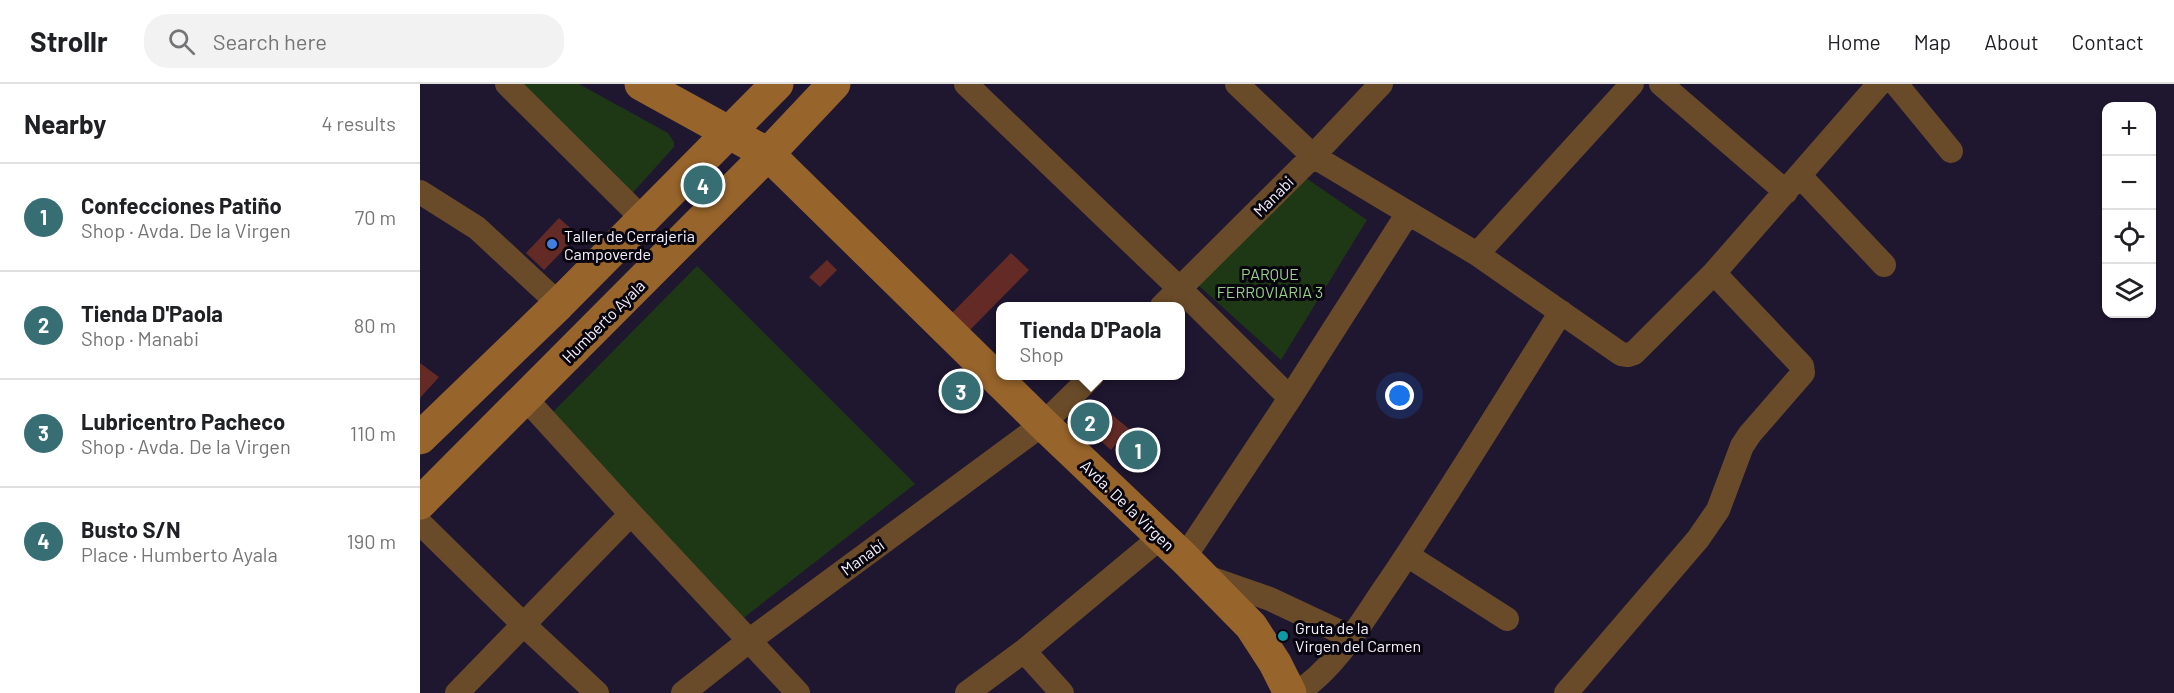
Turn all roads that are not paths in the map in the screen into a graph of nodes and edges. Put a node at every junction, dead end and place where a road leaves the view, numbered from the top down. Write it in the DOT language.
graph roads {
  1 [pos="507,84"];
  2 [pos="641,84"];
  3 [pos="777,84"];
  4 [pos="834,84"];
  5 [pos="966,84"];
  6 [pos="1237,84"];
  7 [pos="1381,84"];
  8 [pos="1632,84"];
  9 [pos="1661,84"];
  10 [pos="1879,84"];
  11 [pos="1896,84"];
  12 [pos="731,133"];
  13 [pos="1951,152"];
  14 [pos="768,154"];
  15 [pos="1313,156"];
  16 [pos="1793,184"];
  17 [pos="420,192"];
  18 [pos="1407,213"];
  19 [pos="643,219"];
  20 [pos="1477,254"];
  21 [pos="1884,265"];
  22 [pos="1714,273"];
  23 [pos="1180,289"];
  24 [pos="1166,302"];
  25 [pos="559,304"];
  26 [pos="1561,312"];
  27 [pos="996,378"];
  28 [pos="998,380"];
  29 [pos="1087,380"];
  30 [pos="1290,398"];
  31 [pos="526,399"];
  32 [pos="1043,424"];
  33 [pos="422,432"];
  34 [pos="420,503"];
  35 [pos="631,514"];
  36 [pos="420,523"];
  37 [pos="1407,555"];
  38 [pos="1182,557"];
  39 [pos="1507,619"];
  40 [pos="523,624"];
  41 [pos="1351,637"];
  42 [pos="750,640"];
  43 [pos="1024,651"];
  44 [pos="457,693"];
  45 [pos="597,693"];
  46 [pos="683,693"];
  47 [pos="798,693"];
  48 [pos="968,693"];
  49 [pos="1062,693"];
  50 [pos="1290,693"];
  51 [pos="1296,693"];
  52 [pos="1566,693"];
  1 -- 19 [label="street"];
  2 -- 12 [label="street, Avda. De la Virgen"];
  3 -- 12 [label="street"];
  4 -- 14 [label="street, Humberto Ayala"];
  5 -- 23 [label="street"];
  6 -- 15 [label="street"];
  7 -- 15 [label="street, Manabi"];
  8 -- 20 [label="street"];
  9 -- 16 [label="street"];
  10 -- 16 [label="street"];
  11 -- 13 [label="street"];
  12 -- 14 [label="street, Avda. De la Virgen"];
  12 -- 19 [label="street"];
  14 -- 27 [label="street, Avda. De la Virgen"];
  14 -- 31 [label="street, Humberto Ayala"];
  15 -- 18 [label="street"];
  15 -- 23 [label="street, Manabi"];
  16 -- 21 [label="street"];
  16 -- 22 [label="street"];
  17 -- 25 [label="street"];
  18 -- 20 [label="street"];
  18 -- 30 [label="street"];
  19 -- 25 [label="street"];
  20 -- 26 [label="street"];
  22 -- 26 [label="street"];
  22 -- 52 [label="street"];
  23 -- 24 [label="street, Manabi"];
  23 -- 30 [label="street"];
  25 -- 33 [label="street"];
  26 -- 37 [label="street"];
  28 -- 32 [label="street, Avda. De la Virgen"];
  29 -- 32 [label="street"];
  30 -- 38 [label="street"];
  31 -- 34 [label="street, Humberto Ayala"];
  31 -- 35 [label="street"];
  32 -- 38 [label="street, Avda. De la Virgen"];
  32 -- 42 [label="street, Manabí"];
  35 -- 40 [label="street"];
  35 -- 42 [label="street"];
  36 -- 40 [label="street"];
  37 -- 39 [label="street"];
  37 -- 41 [label="street"];
  38 -- 41 [label="street"];
  38 -- 43 [label="street"];
  38 -- 50 [label="street, Avda. De la Virgen"];
  40 -- 44 [label="street"];
  40 -- 45 [label="street"];
  41 -- 51 [label="street"];
  42 -- 46 [label="street, Manabí"];
  42 -- 47 [label="street"];
  43 -- 48 [label="street"];
  43 -- 49 [label="street"];
}
